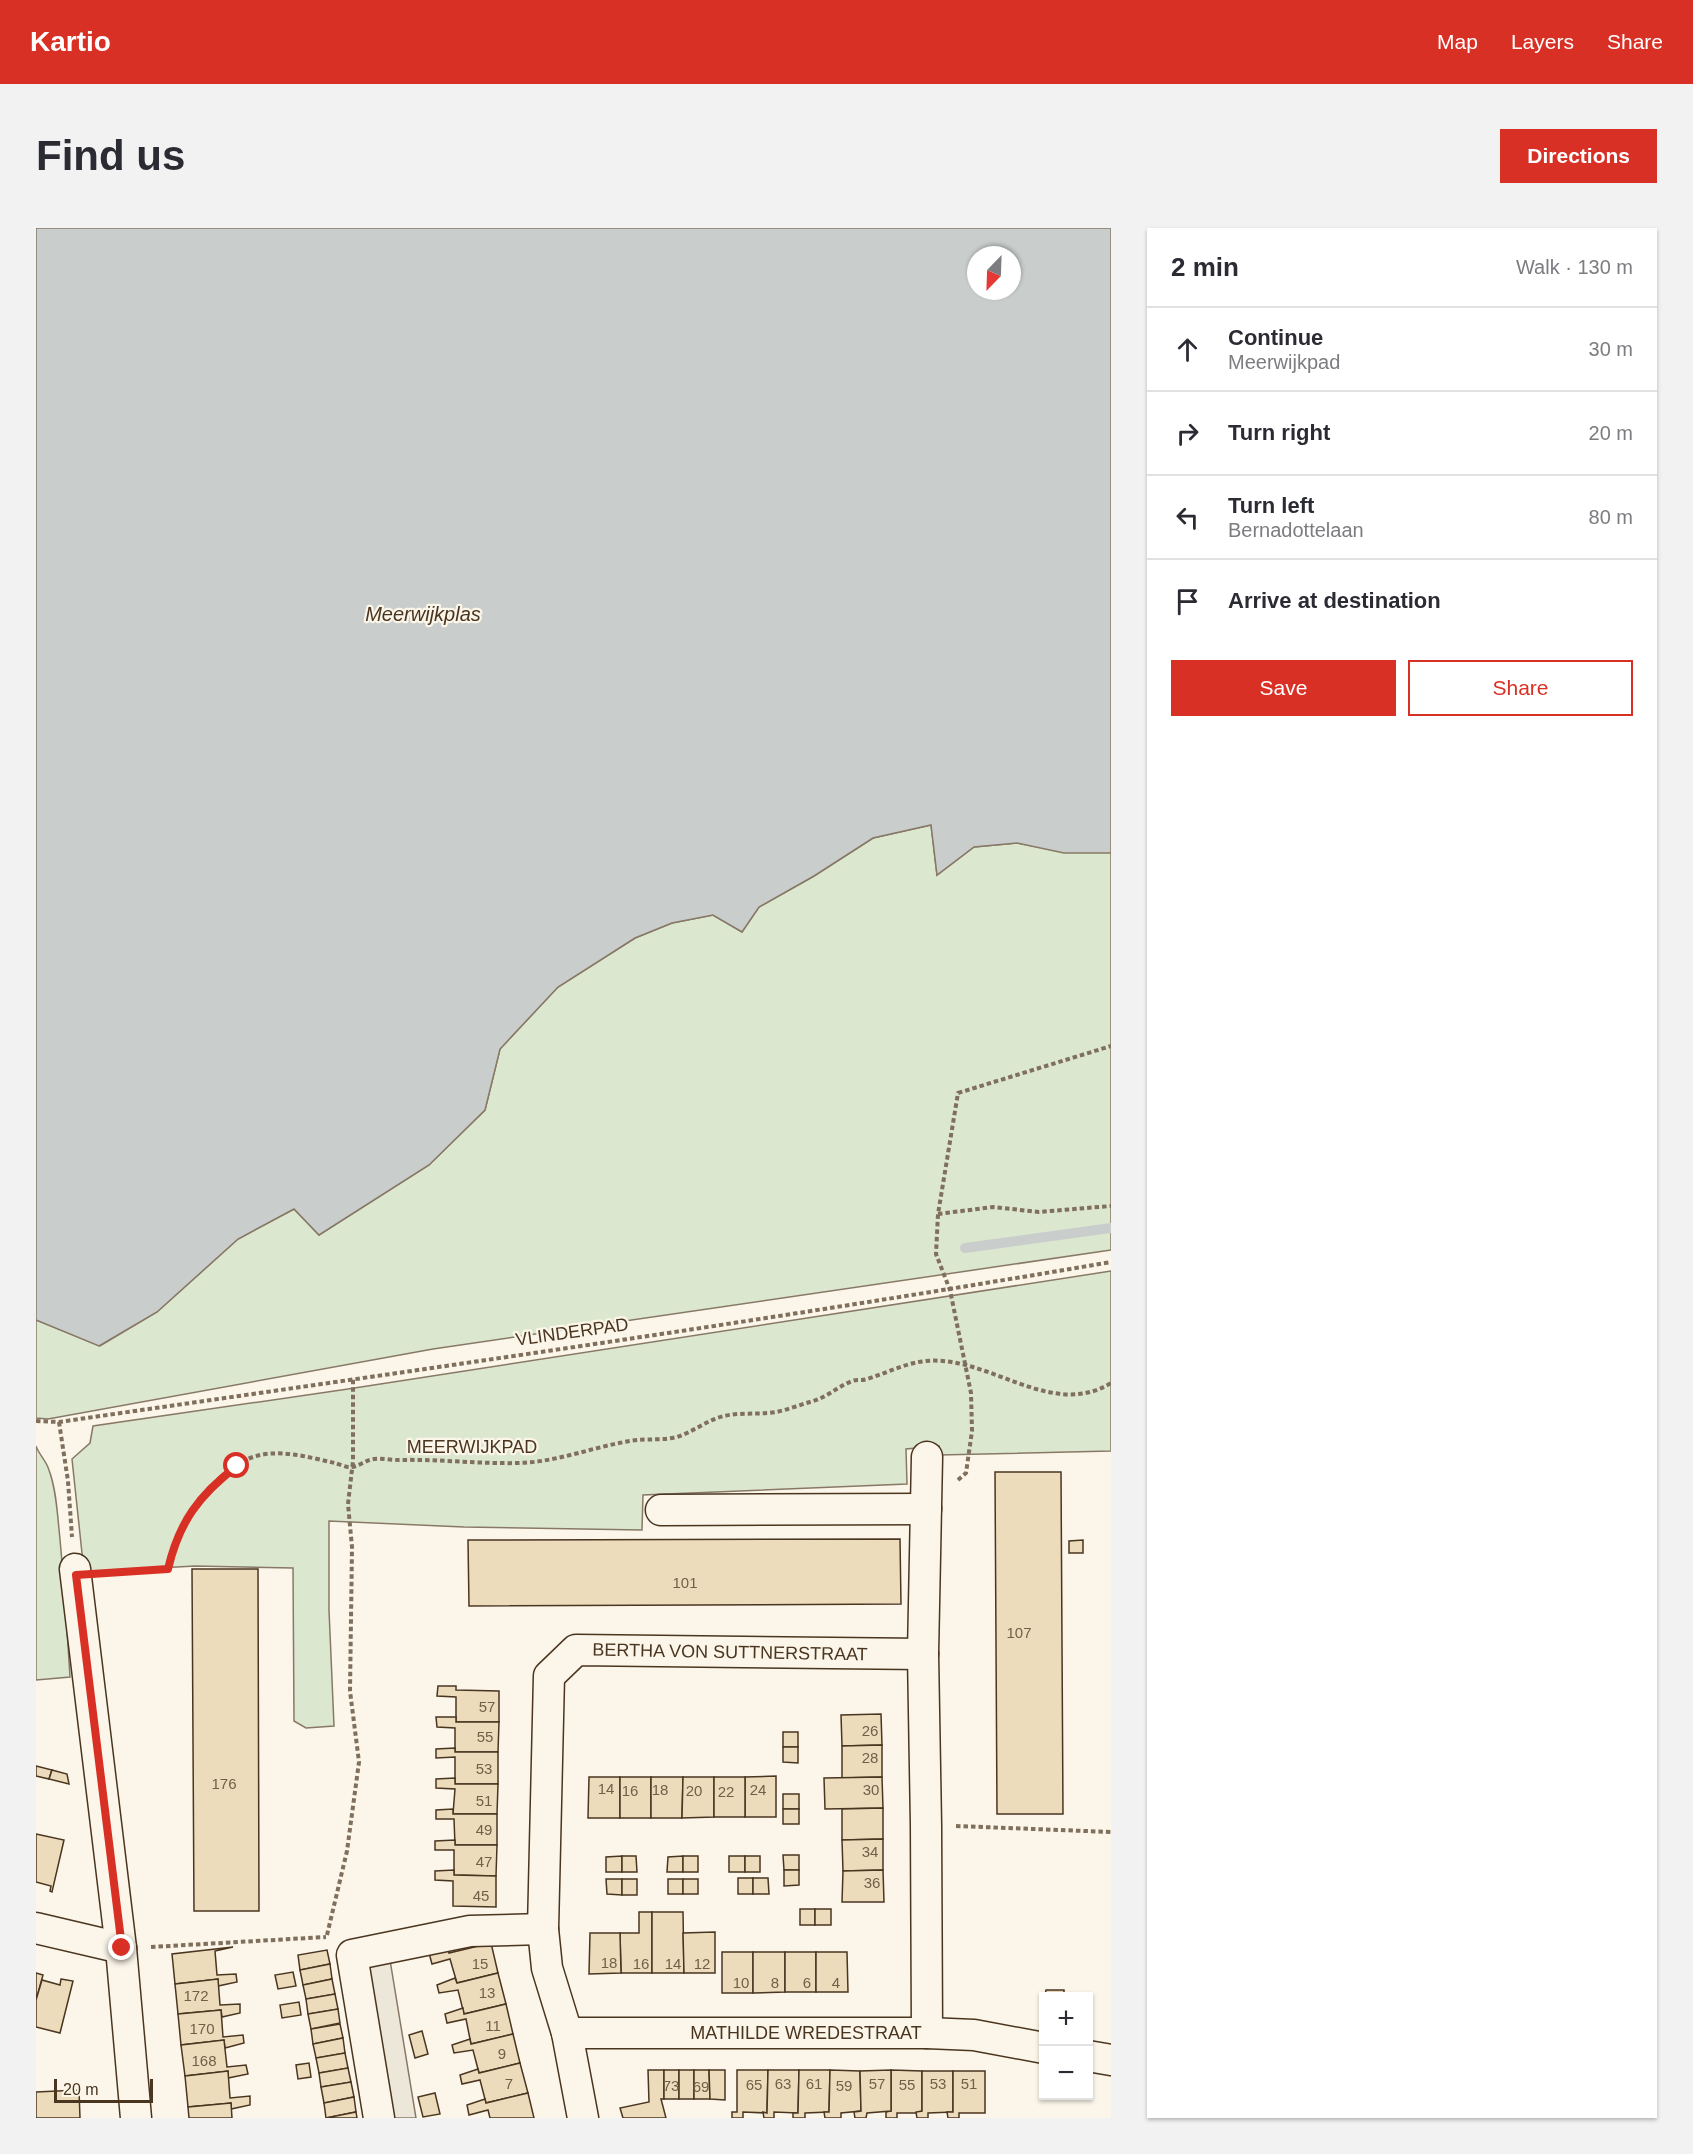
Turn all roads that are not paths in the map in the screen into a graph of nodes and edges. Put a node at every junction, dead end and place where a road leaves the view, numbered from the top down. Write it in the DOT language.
graph roads {
  1 [pos="927,1457"];
  2 [pos="926,1509"];
  3 [pos="661,1510"];
  4 [pos="76,1572"];
  5 [pos="923,1654"];
  6 [pos="36,1928"];
  7 [pos="543,1929"];
  8 [pos="122,1948"];
  9 [pos="927,2032"];
  10 [pos="567,2033"];
  11 [pos="1039,2047"];
  12 [pos="1093,2057"];
  13 [pos="1111,2060"];
  14 [pos="136,2118"];
  15 [pos="379,2118"];
  16 [pos="583,2118"];
  1 -- 2 [label="street"];
  2 -- 3 [label="street"];
  2 -- 5 [label="street"];
  4 -- 8 [label="street"];
  5 -- 7 [label="street, BERTHA VON SUTTNERSTRAAT"];
  5 -- 9 [label="street"];
  6 -- 8 [label="street"];
  7 -- 10 [label="street, BERTHA VON SUTTNERSTRAAT"];
  7 -- 15 [label="street"];
  8 -- 14 [label="street"];
  9 -- 10 [label="street, MATHILDE WREDESTRAAT"];
  9 -- 11 [label="street, MATHILDE WREDESTRAAT"];
  10 -- 16 [label="street, BERTHA VON SUTTNERSTRAAT"];
  12 -- 13 [label="street"];
}
